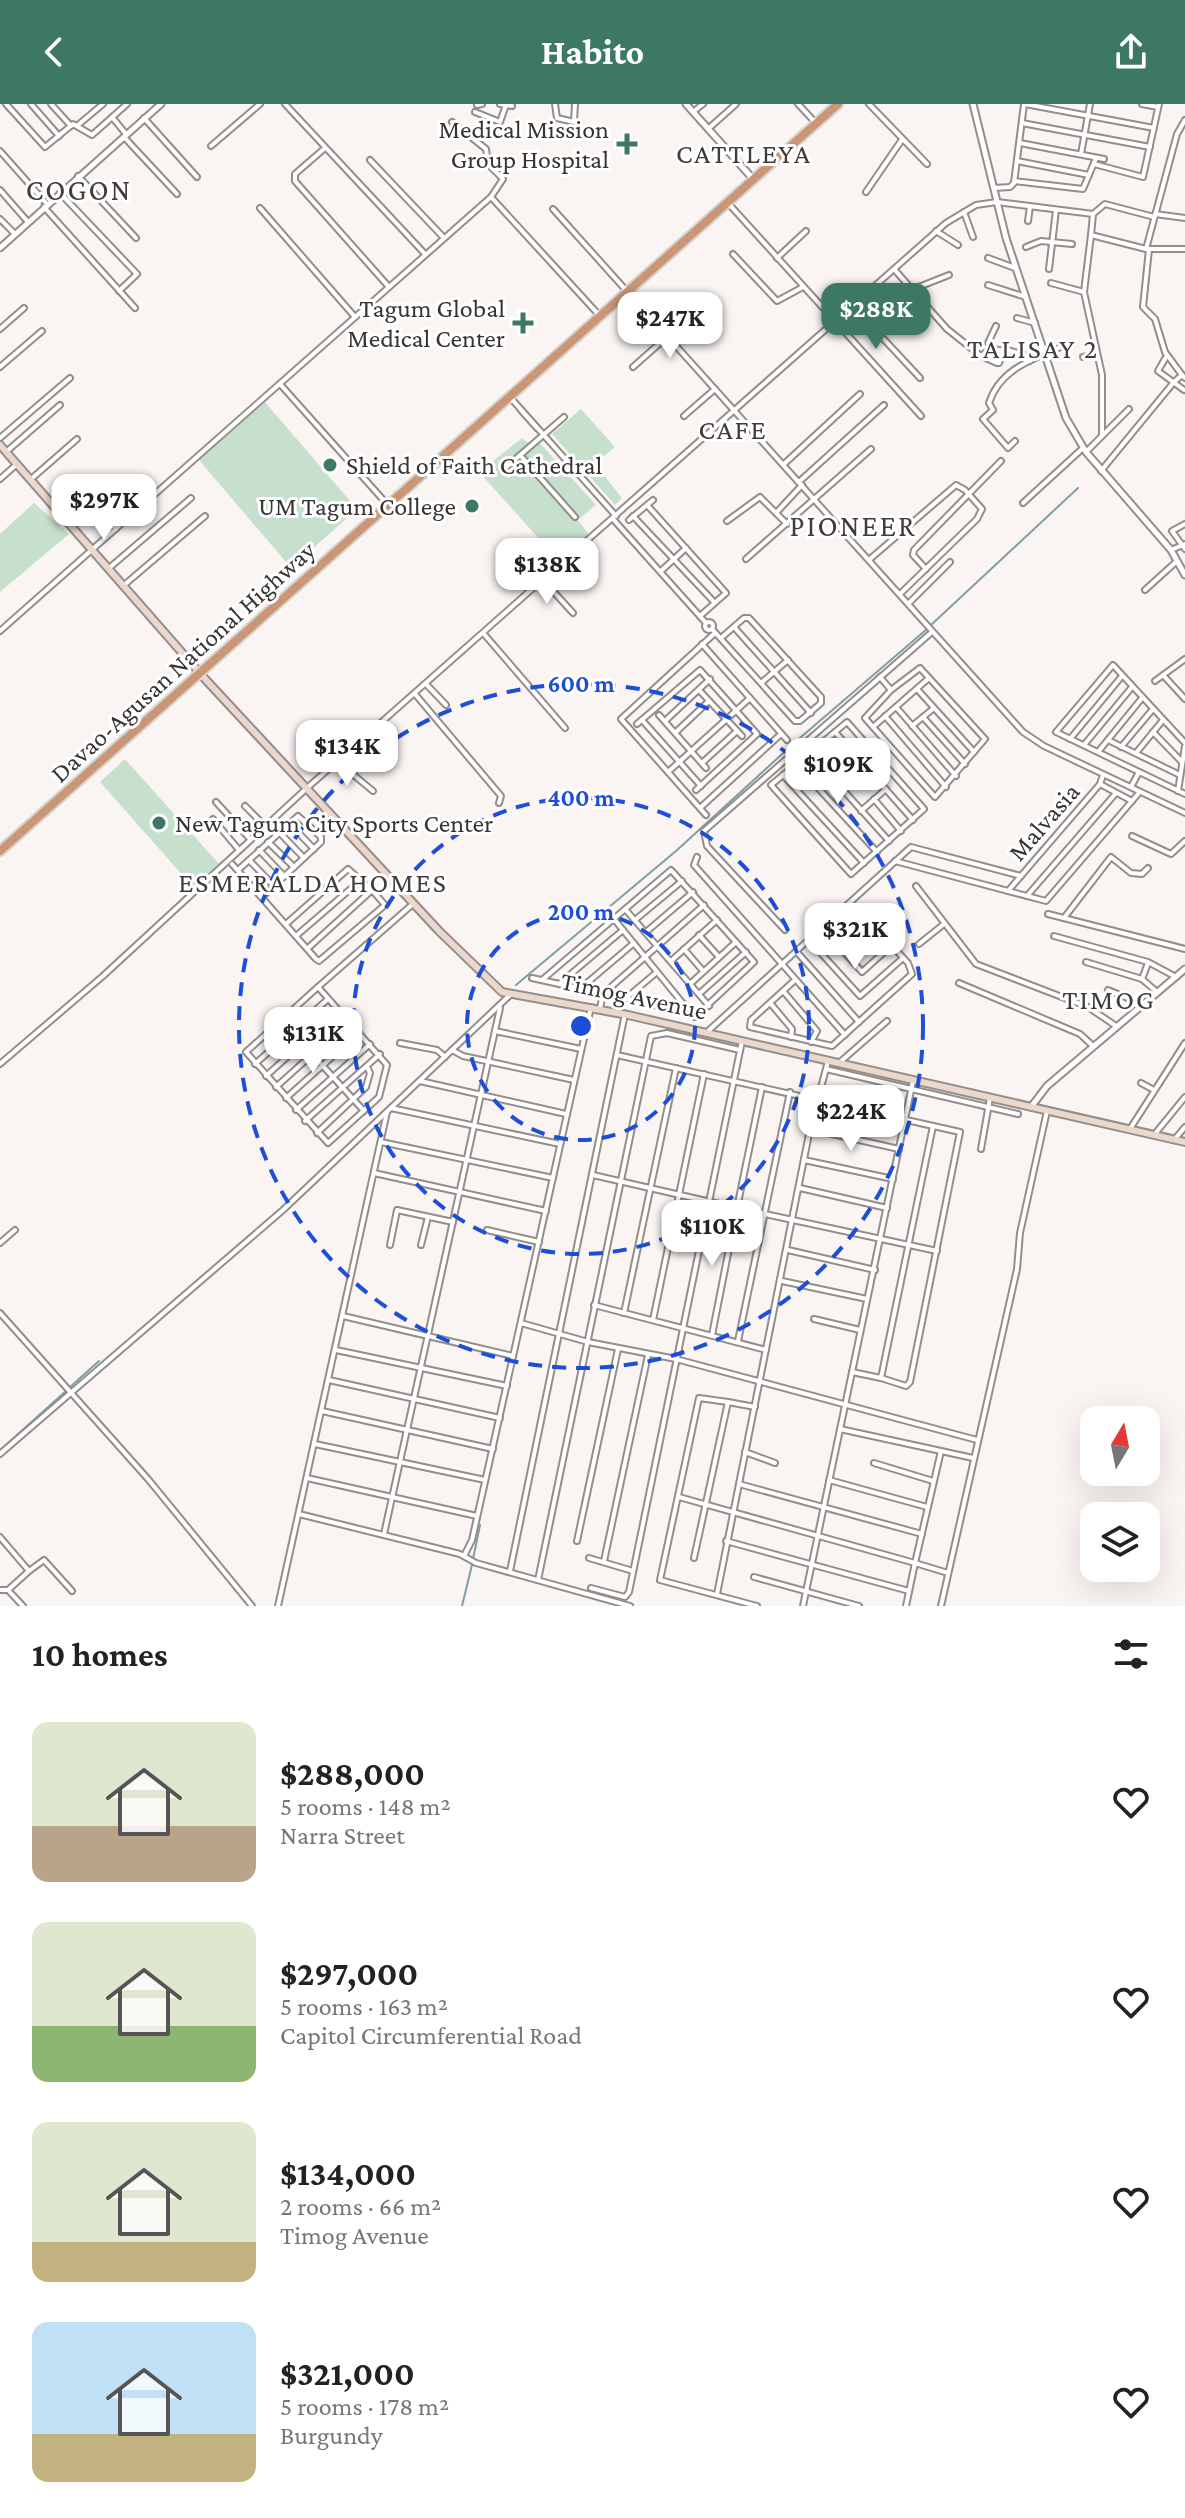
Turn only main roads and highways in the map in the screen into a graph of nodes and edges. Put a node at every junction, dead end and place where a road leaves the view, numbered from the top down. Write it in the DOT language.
graph roads {
  1 [pos="830,104"];
  2 [pos="838,104"];
  3 [pos="752,178"];
  4 [pos="702,223"];
  5 [pos="0,445"];
  6 [pos="426,469"];
  7 [pos="376,515"];
  8 [pos="199,672"];
  9 [pos="4,845"];
  10 [pos="1185,1142"];
  1 -- 3 [label="highway, Davao-Agusan National Highway"];
  2 -- 3 [label="highway, Davao-Agusan National Highway"];
  3 -- 4 [label="highway, Davao-Agusan National Highway"];
  3 -- 4 [label="highway, Davao-Agusan National Highway"];
  4 -- 6 [label="highway, Davao-Agusan National Highway"];
  5 -- 8 [label="main road"];
  6 -- 7 [label="highway, Davao-Agusan National Highway"];
  6 -- 7 [label="highway, Davao-Agusan National Highway"];
  7 -- 8 [label="highway, Davao-Agusan National Highway"];
  8 -- 9 [label="highway, Davao-Agusan National Highway"];
  8 -- 10 [label="main road, Timog Avenue"];
}
